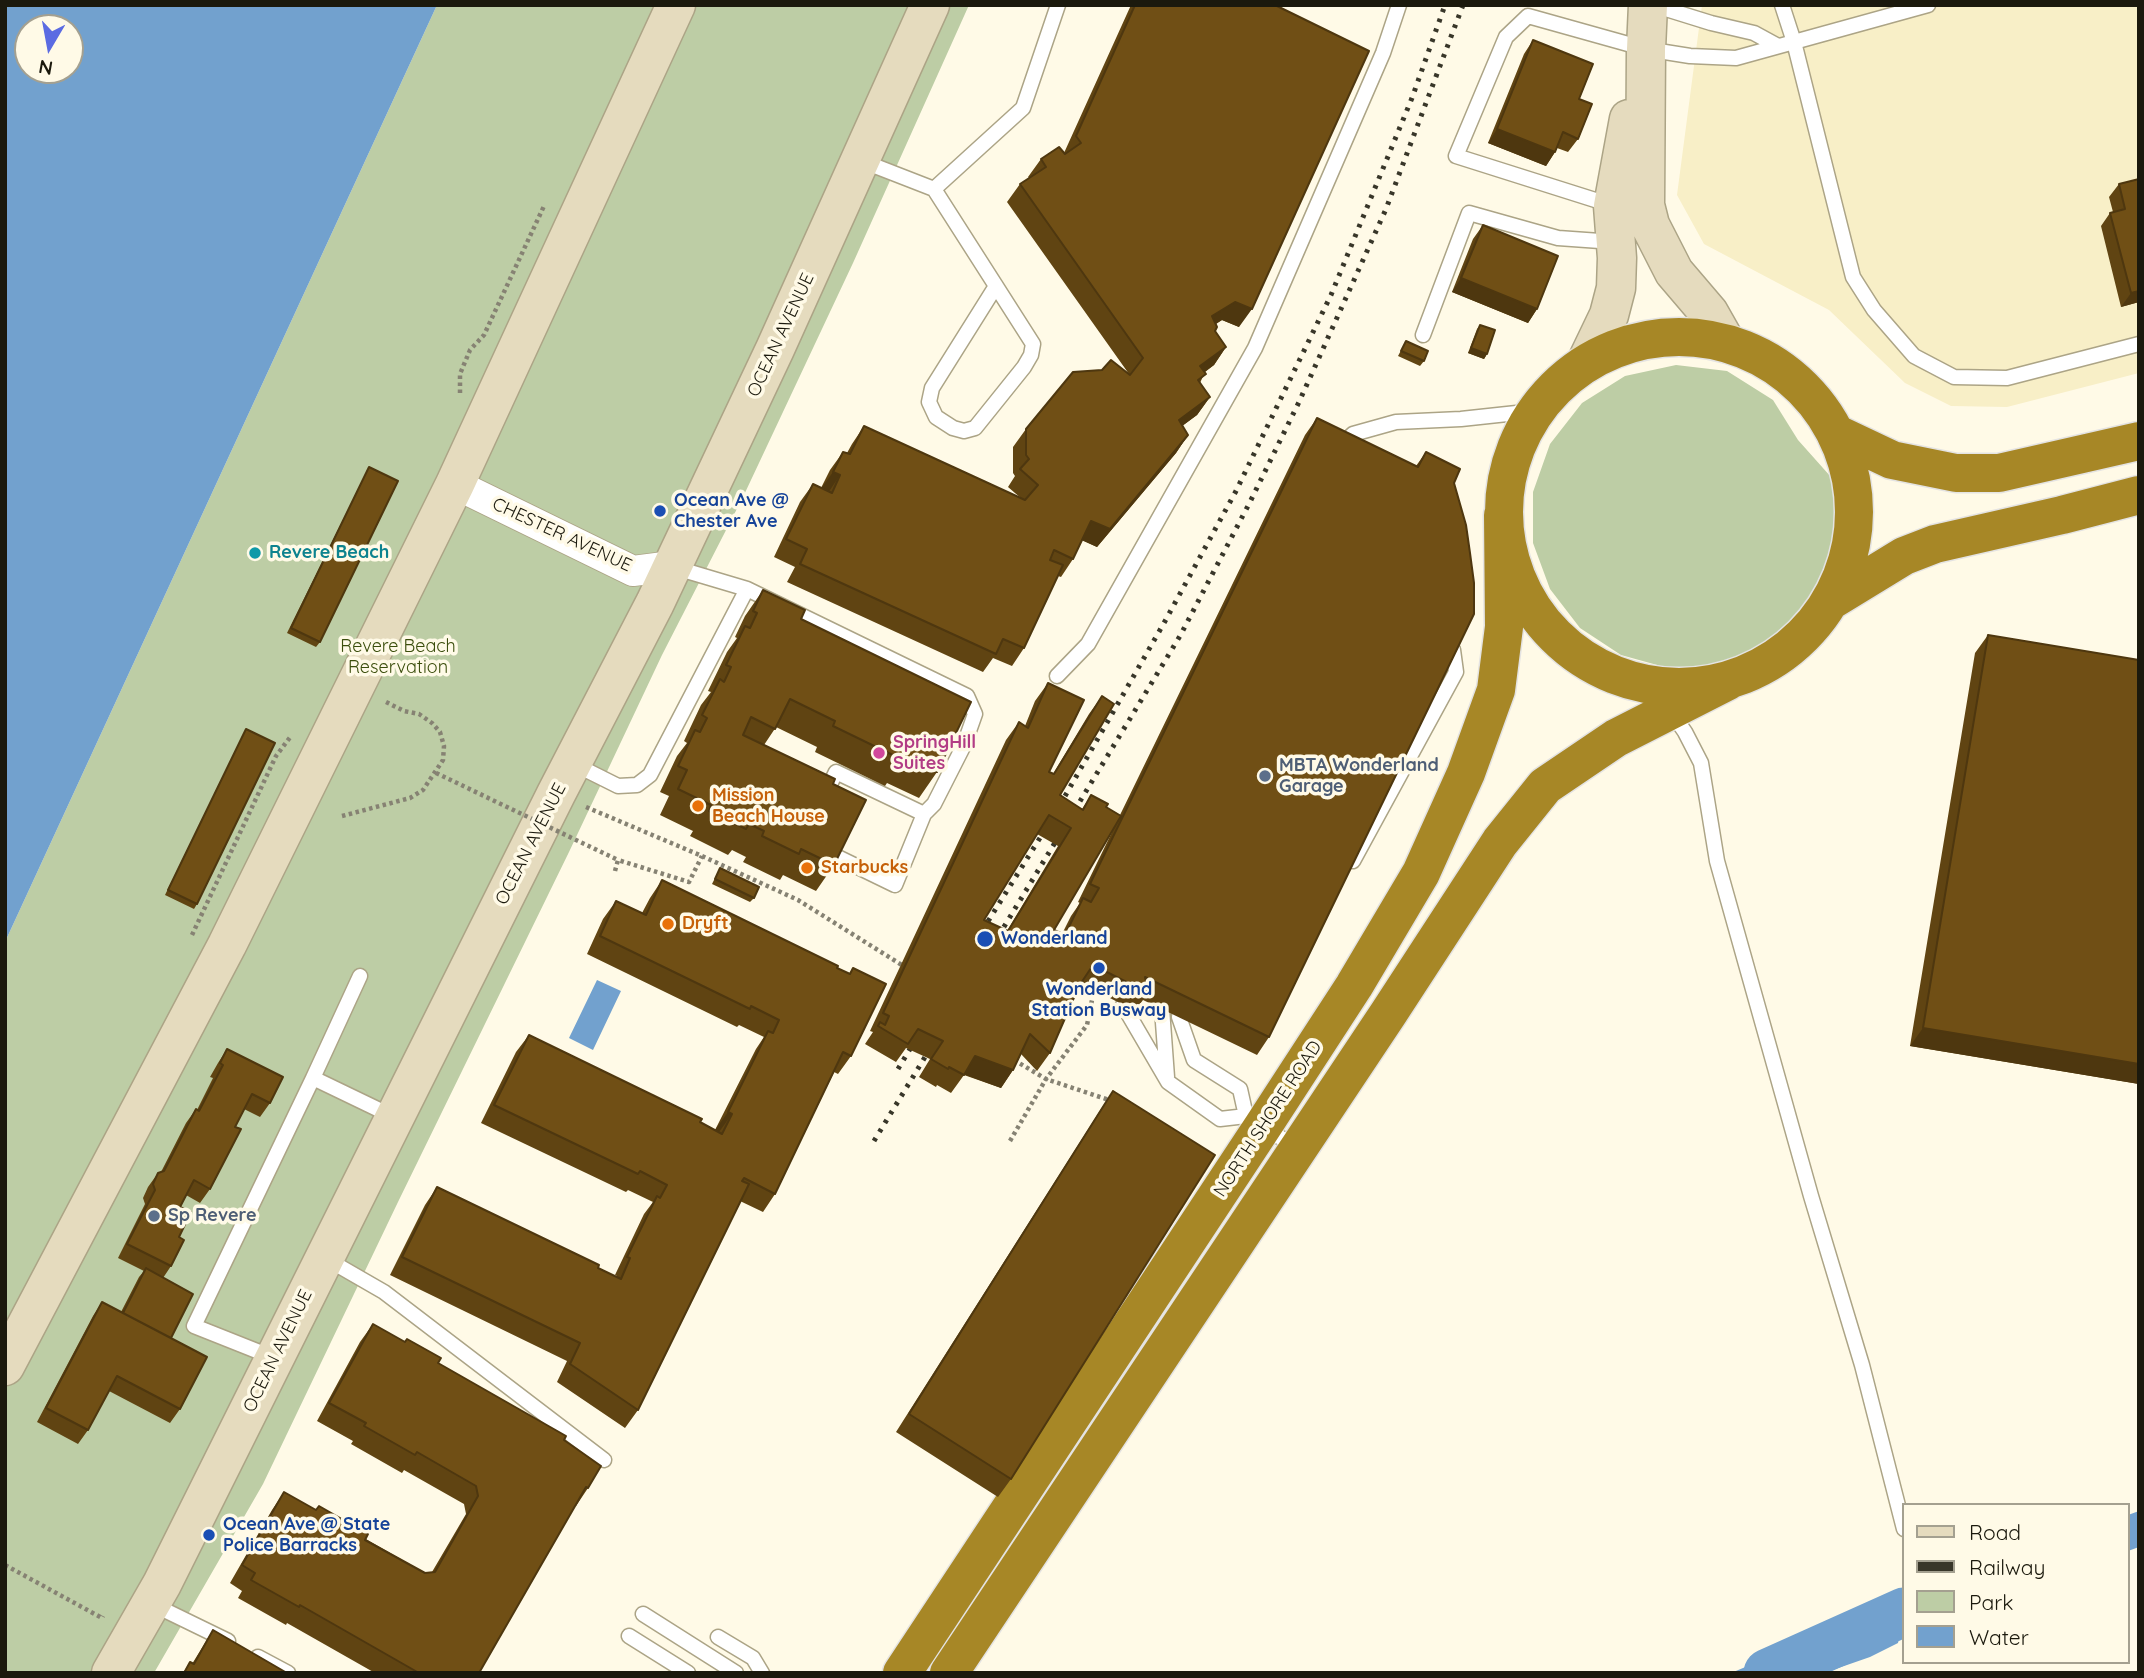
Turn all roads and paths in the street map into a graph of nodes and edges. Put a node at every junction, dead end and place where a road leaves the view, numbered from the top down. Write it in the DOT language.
graph roads {
  1 [pos="676,5"];
  2 [pos="930,5"];
  3 [pos="1058,5"];
  4 [pos="1399,5"];
  5 [pos="1651,5"];
  6 [pos="1783,5"];
  7 [pos="1928,5"];
  8 [pos="1530,10"];
  9 [pos="1794,42"];
  10 [pos="1776,45"];
  11 [pos="1646,49"];
  12 [pos="860,161"];
  13 [pos="934,189"];
  14 [pos="546,202"];
  15 [pos="1614,224"];
  16 [pos="996,286"];
  17 [pos="1423,335"];
  18 [pos="1726,343"];
  19 [pos="2139,344"];
  20 [pos="1586,363"];
  21 [pos="456,403"];
  22 [pos="1535,411"];
  23 [pos="1837,434"];
  24 [pos="2139,441"];
  25 [pos="1335,450"];
  26 [pos="455,484"];
  27 [pos="2139,495"];
  28 [pos="1503,515"];
  29 [pos="672,566"];
  30 [pos="747,589"];
  31 [pos="1832,600"];
  32 [pos="1452,650"];
  33 [pos="1058,676"];
  34 [pos="1728,681"];
  35 [pos="386,702"];
  36 [pos="1670,710"];
  37 [pos="297,729"];
  38 [pos="436,773"];
  39 [pos="564,779"];
  40 [pos="819,807"];
  41 [pos="924,814"];
  42 [pos="342,816"];
  43 [pos="814,846"];
  44 [pos="702,856"];
  45 [pos="618,860"];
  46 [pos="615,871"];
  47 [pos="1344,878"];
  48 [pos="189,942"];
  49 [pos="910,972"];
  50 [pos="360,976"];
  51 [pos="1096,979"];
  52 [pos="1192,990"];
  53 [pos="1123,1005"];
  54 [pos="1162,1009"];
  55 [pos="1014,1060"];
  56 [pos="313,1078"];
  57 [pos="1046,1079"];
  58 [pos="1168,1082"];
  59 [pos="1117,1106"];
  60 [pos="396,1117"];
  61 [pos="1254,1121"];
  62 [pos="1010,1141"];
  63 [pos="1298,1149"];
  64 [pos="324,1257"];
  65 [pos="274,1357"];
  66 [pos="5,1366"];
  67 [pos="604,1461"];
  68 [pos="1902,1521"];
  69 [pos="5,1565"];
  70 [pos="150,1604"];
  71 [pos="108,1608"];
  72 [pos="643,1614"];
  73 [pos="629,1636"];
  74 [pos="718,1637"];
  75 [pos="111,1673"];
  76 [pos="288,1673"];
  77 [pos="688,1673"];
  78 [pos="736,1673"];
  79 [pos="762,1673"];
  80 [pos="902,1673"];
  81 [pos="949,1673"];
  1 -- 26 [label="main road"];
  2 -- 12 [label="main road, OCEAN AVENUE"];
  3 -- 13 [label="lane"];
  4 -- 33 [label="lane"];
  5 -- 10 [label="lane"];
  5 -- 11 [label="main road"];
  6 -- 9 [label="lane"];
  7 -- 9 [label="lane"];
  8 -- 11 [label="lane"];
  8 -- 15 [label="lane"];
  9 -- 10 [label="lane"];
  9 -- 19 [label="lane"];
  10 -- 11 [label="lane"];
  11 -- 15 [label="main road"];
  11 -- 18 [label="main road"];
  12 -- 13 [label="lane"];
  12 -- 29 [label="main road, OCEAN AVENUE"];
  13 -- 16 [label="lane"];
  14 -- 21 [label="path"];
  15 -- 17 [label="lane"];
  15 -- 20 [label="main road"];
  16 -- 16 [label="lane"];
  18 -- 20 [label="highway"];
  18 -- 23 [label="highway"];
  20 -- 22 [label="highway"];
  22 -- 25 [label="lane"];
  22 -- 28 [label="highway"];
  23 -- 24 [label="highway"];
  23 -- 31 [label="highway"];
  26 -- 29 [label="street, CHESTER AVENUE"];
  26 -- 66 [label="main road"];
  27 -- 31 [label="highway"];
  28 -- 34 [label="highway"];
  28 -- 61 [label="highway, NORTH SHORE ROAD"];
  29 -- 30 [label="lane"];
  29 -- 39 [label="main road, OCEAN AVENUE"];
  30 -- 39 [label="lane"];
  30 -- 41 [label="lane"];
  31 -- 34 [label="highway"];
  32 -- 47 [label="lane"];
  34 -- 36 [label="highway"];
  35 -- 38 [label="path"];
  36 -- 63 [label="highway"];
  36 -- 68 [label="lane"];
  37 -- 48 [label="path"];
  38 -- 42 [label="path"];
  38 -- 45 [label="path, bridge"];
  39 -- 44 [label="path"];
  39 -- 60 [label="main road, OCEAN AVENUE"];
  40 -- 41 [label="lane"];
  41 -- 43 [label="lane"];
  44 -- 45 [label="path"];
  44 -- 49 [label="path"];
  45 -- 46 [label="path"];
  50 -- 56 [label="lane"];
  51 -- 57 [label="path"];
  52 -- 61 [label="lane"];
  53 -- 58 [label="lane"];
  54 -- 58 [label="lane"];
  55 -- 57 [label="path"];
  56 -- 60 [label="lane"];
  56 -- 65 [label="lane"];
  57 -- 59 [label="path"];
  57 -- 62 [label="path"];
  58 -- 61 [label="lane"];
  60 -- 64 [label="main road, OCEAN AVENUE"];
  61 -- 63 [label="lane"];
  61 -- 80 [label="highway, NORTH SHORE ROAD"];
  63 -- 81 [label="highway"];
  64 -- 65 [label="main road, OCEAN AVENUE"];
  64 -- 67 [label="lane"];
  65 -- 70 [label="main road, OCEAN AVENUE"];
  69 -- 71 [label="path"];
  70 -- 75 [label="main road, OCEAN AVENUE"];
  70 -- 76 [label="lane"];
  72 -- 78 [label="lane"];
  73 -- 77 [label="lane"];
  74 -- 79 [label="lane"];
}
